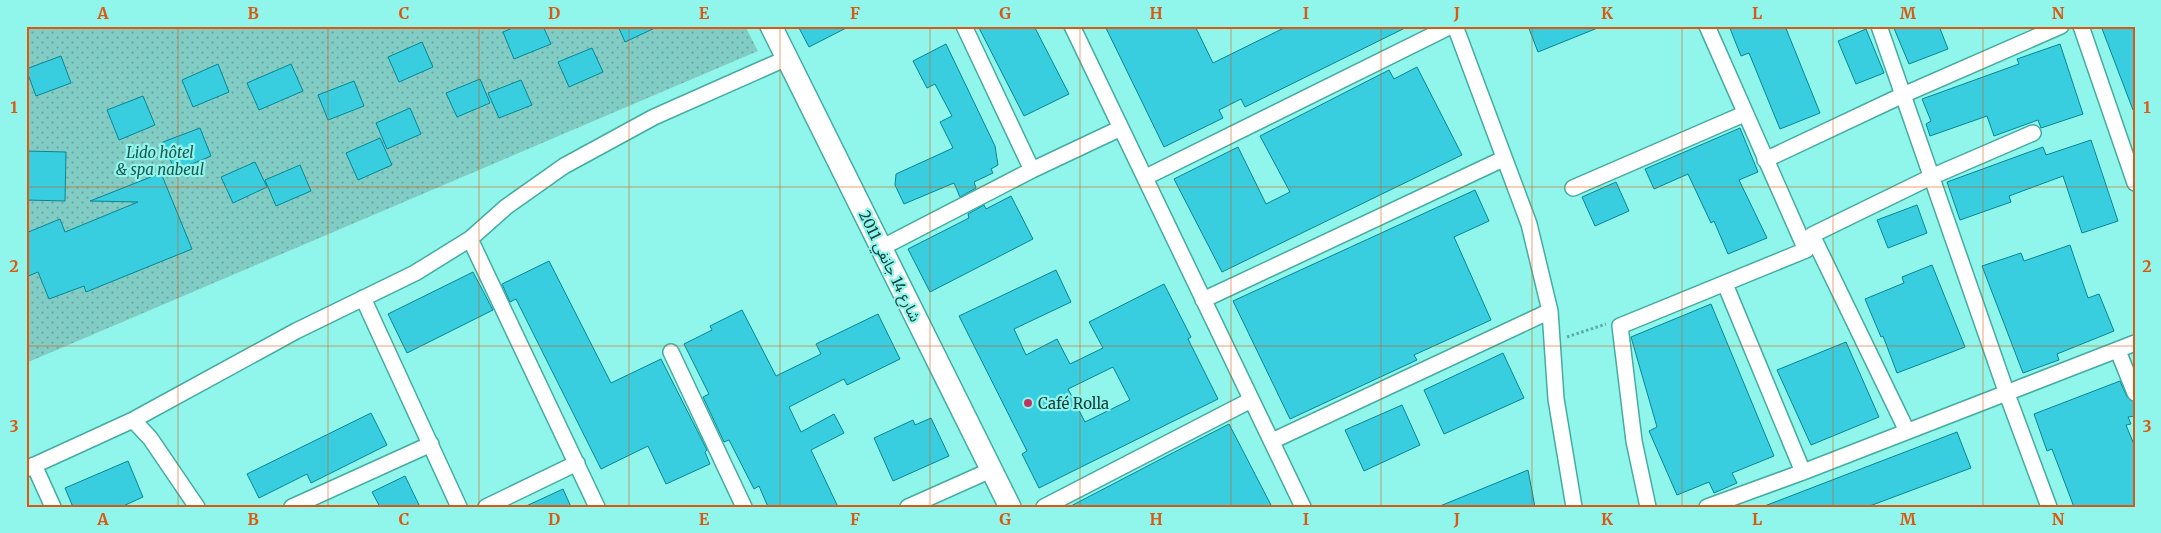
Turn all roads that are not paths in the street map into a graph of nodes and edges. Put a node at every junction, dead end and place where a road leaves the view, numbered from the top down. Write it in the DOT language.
graph roads {
  1 [pos="771,26"];
  2 [pos="964,26"];
  3 [pos="1072,26"];
  4 [pos="1453,26"];
  5 [pos="1707,26"];
  6 [pos="1879,26"];
  7 [pos="2061,26"];
  8 [pos="2081,26"];
  9 [pos="787,58"];
  10 [pos="1903,95"];
  11 [pos="1744,114"];
  12 [pos="1121,128"];
  13 [pos="2033,133"];
  14 [pos="1503,159"];
  15 [pos="1765,160"];
  16 [pos="1032,170"];
  17 [pos="1146,177"];
  18 [pos="1931,177"];
  19 [pos="2135,183"];
  20 [pos="1573,188"];
  21 [pos="1812,235"];
  22 [pos="470,239"];
  23 [pos="881,248"];
  24 [pos="1806,250"];
  25 [pos="1725,284"];
  26 [pos="363,298"];
  27 [pos="1203,300"];
  28 [pos="1550,311"];
  29 [pos="2135,343"];
  30 [pos="2118,351"];
  31 [pos="671,352"];
  32 [pos="2135,393"];
  33 [pos="2007,394"];
  34 [pos="1251,400"];
  35 [pos="133,420"];
  36 [pos="1907,431"];
  37 [pos="1272,441"];
  38 [pos="431,444"];
  39 [pos="577,463"];
  40 [pos="30,467"];
  41 [pos="991,470"];
  42 [pos="1803,472"];
  43 [pos="1738,502"];
  44 [pos="53,507"];
  45 [pos="197,507"];
  46 [pos="292,507"];
  47 [pos="459,507"];
  48 [pos="486,507"];
  49 [pos="597,507"];
  50 [pos="744,507"];
  51 [pos="908,507"];
  52 [pos="1010,507"];
  53 [pos="1044,507"];
  54 [pos="1303,507"];
  55 [pos="1574,507"];
  56 [pos="1648,507"];
  57 [pos="1707,507"];
  58 [pos="2050,507"];
  1 -- 9 [label="street, شارع 14 جانفي 2011"];
  2 -- 16 [label="street"];
  3 -- 12 [label="street"];
  4 -- 14 [label="street"];
  4 -- 17 [label="street"];
  5 -- 11 [label="street"];
  6 -- 10 [label="street"];
  7 -- 10 [label="street"];
  8 -- 19 [label="street"];
  9 -- 22 [label="street"];
  9 -- 23 [label="street, شارع 14 جانفي 2011"];
  10 -- 15 [label="street"];
  10 -- 18 [label="street"];
  11 -- 15 [label="street"];
  11 -- 20 [label="street"];
  12 -- 16 [label="street"];
  12 -- 17 [label="street"];
  13 -- 18 [label="street"];
  14 -- 27 [label="street"];
  14 -- 28 [label="street"];
  15 -- 24 [label="street"];
  16 -- 23 [label="street"];
  17 -- 27 [label="street"];
  18 -- 21 [label="street"];
  18 -- 33 [label="street"];
  21 -- 24 [label="street"];
  21 -- 36 [label="street"];
  22 -- 26 [label="street"];
  22 -- 39 [label="street"];
  23 -- 41 [label="street, شارع 14 جانفي 2011"];
  24 -- 25 [label="street"];
  25 -- 42 [label="street"];
  25 -- 56 [label="street"];
  26 -- 35 [label="street"];
  26 -- 38 [label="street"];
  27 -- 34 [label="street"];
  28 -- 37 [label="street"];
  28 -- 55 [label="street"];
  29 -- 30 [label="street"];
  30 -- 32 [label="street"];
  30 -- 33 [label="street"];
  31 -- 50 [label="street"];
  33 -- 36 [label="street"];
  33 -- 58 [label="street"];
  34 -- 37 [label="street"];
  34 -- 53 [label="street"];
  35 -- 40 [label="street"];
  35 -- 45 [label="street"];
  36 -- 42 [label="street"];
  37 -- 54 [label="street"];
  38 -- 46 [label="street"];
  38 -- 47 [label="street"];
  39 -- 48 [label="street"];
  39 -- 49 [label="street"];
  40 -- 44 [label="street"];
  41 -- 51 [label="street"];
  41 -- 52 [label="street, شارع 14 جانفي 2011"];
  42 -- 43 [label="street"];
  43 -- 57 [label="street"];
}
